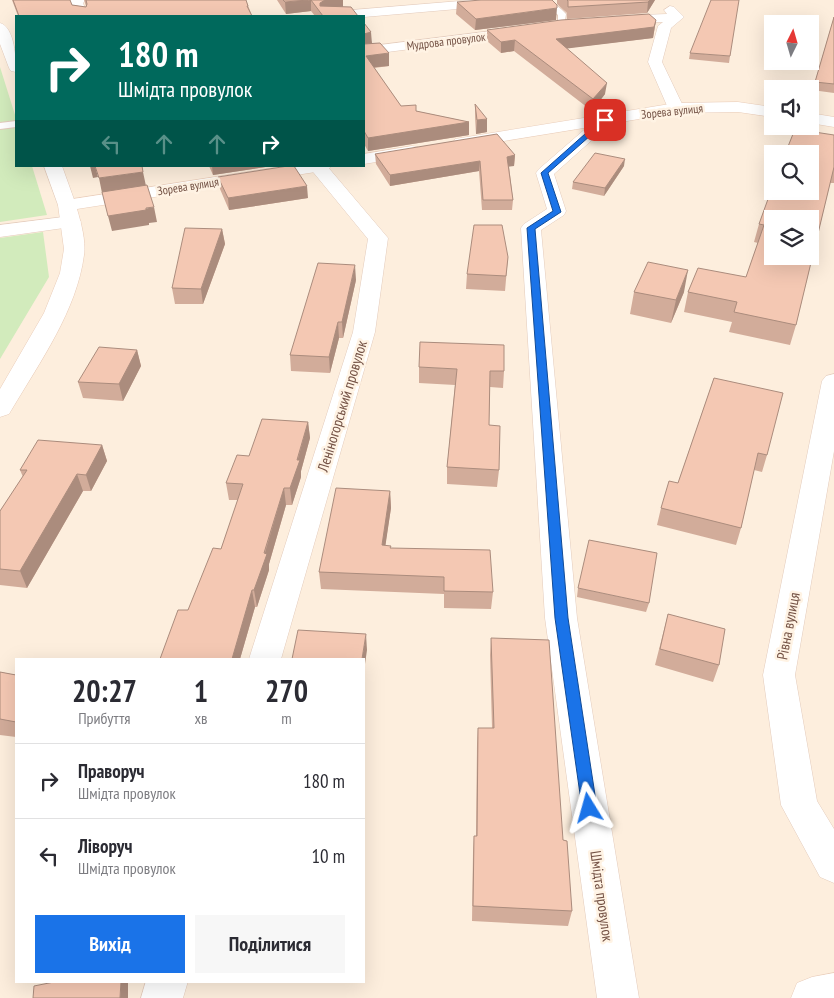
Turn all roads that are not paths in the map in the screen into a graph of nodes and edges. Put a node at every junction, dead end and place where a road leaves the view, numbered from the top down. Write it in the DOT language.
graph roads {
  1 [pos="80,0"];
  2 [pos="516,0"];
  3 [pos="532,0"];
  4 [pos="82,15"];
  5 [pos="340,15"];
  6 [pos="601,22"];
  7 [pos="561,26"];
  8 [pos="0,27"];
  9 [pos="532,29"];
  10 [pos="12,45"];
  11 [pos="365,52"];
  12 [pos="15,62"];
  13 [pos="676,108"];
  14 [pos="764,111"];
  15 [pos="605,120"];
  16 [pos="819,120"];
  17 [pos="834,122"];
  18 [pos="15,124"];
  19 [pos="0,126"];
  20 [pos="365,159"];
  21 [pos="53,167"];
  22 [pos="320,167"];
  23 [pos="69,213"];
  24 [pos="0,232"];
  25 [pos="834,381"];
  26 [pos="0,409"];
  27 [pos="265,658"];
  28 [pos="834,864"];
  29 [pos="167,983"];
  30 [pos="834,994"];
  31 [pos="162,998"];
  32 [pos="618,998"];
  33 [pos="812,998"];
  1 -- 4 [label="street"];
  2 -- 5 [label="street"];
  3 -- 7 [label="lane"];
  6 -- 13 [label="street"];
  8 -- 10 [label="street"];
  9 -- 11 [label="street, Мудрова провулок"];
  10 -- 12 [label="street"];
  13 -- 14 [label="street, Зорева вулиця"];
  13 -- 15 [label="street, Зорева вулиця"];
  15 -- 20 [label="street, Зорева вулиця"];
  15 -- 32 [label="street, Шмідта провулок"];
  16 -- 17 [label="street"];
  18 -- 19 [label="lane"];
  21 -- 23 [label="street"];
  22 -- 23 [label="street, Зорева вулиця"];
  22 -- 27 [label="street, Леніногорський провулок"];
  23 -- 24 [label="street, Зорева вулиця"];
  23 -- 26 [label="street"];
  25 -- 28 [label="street, Рівна вулиця"];
  29 -- 31 [label="street"];
  30 -- 33 [label="street"];
}
